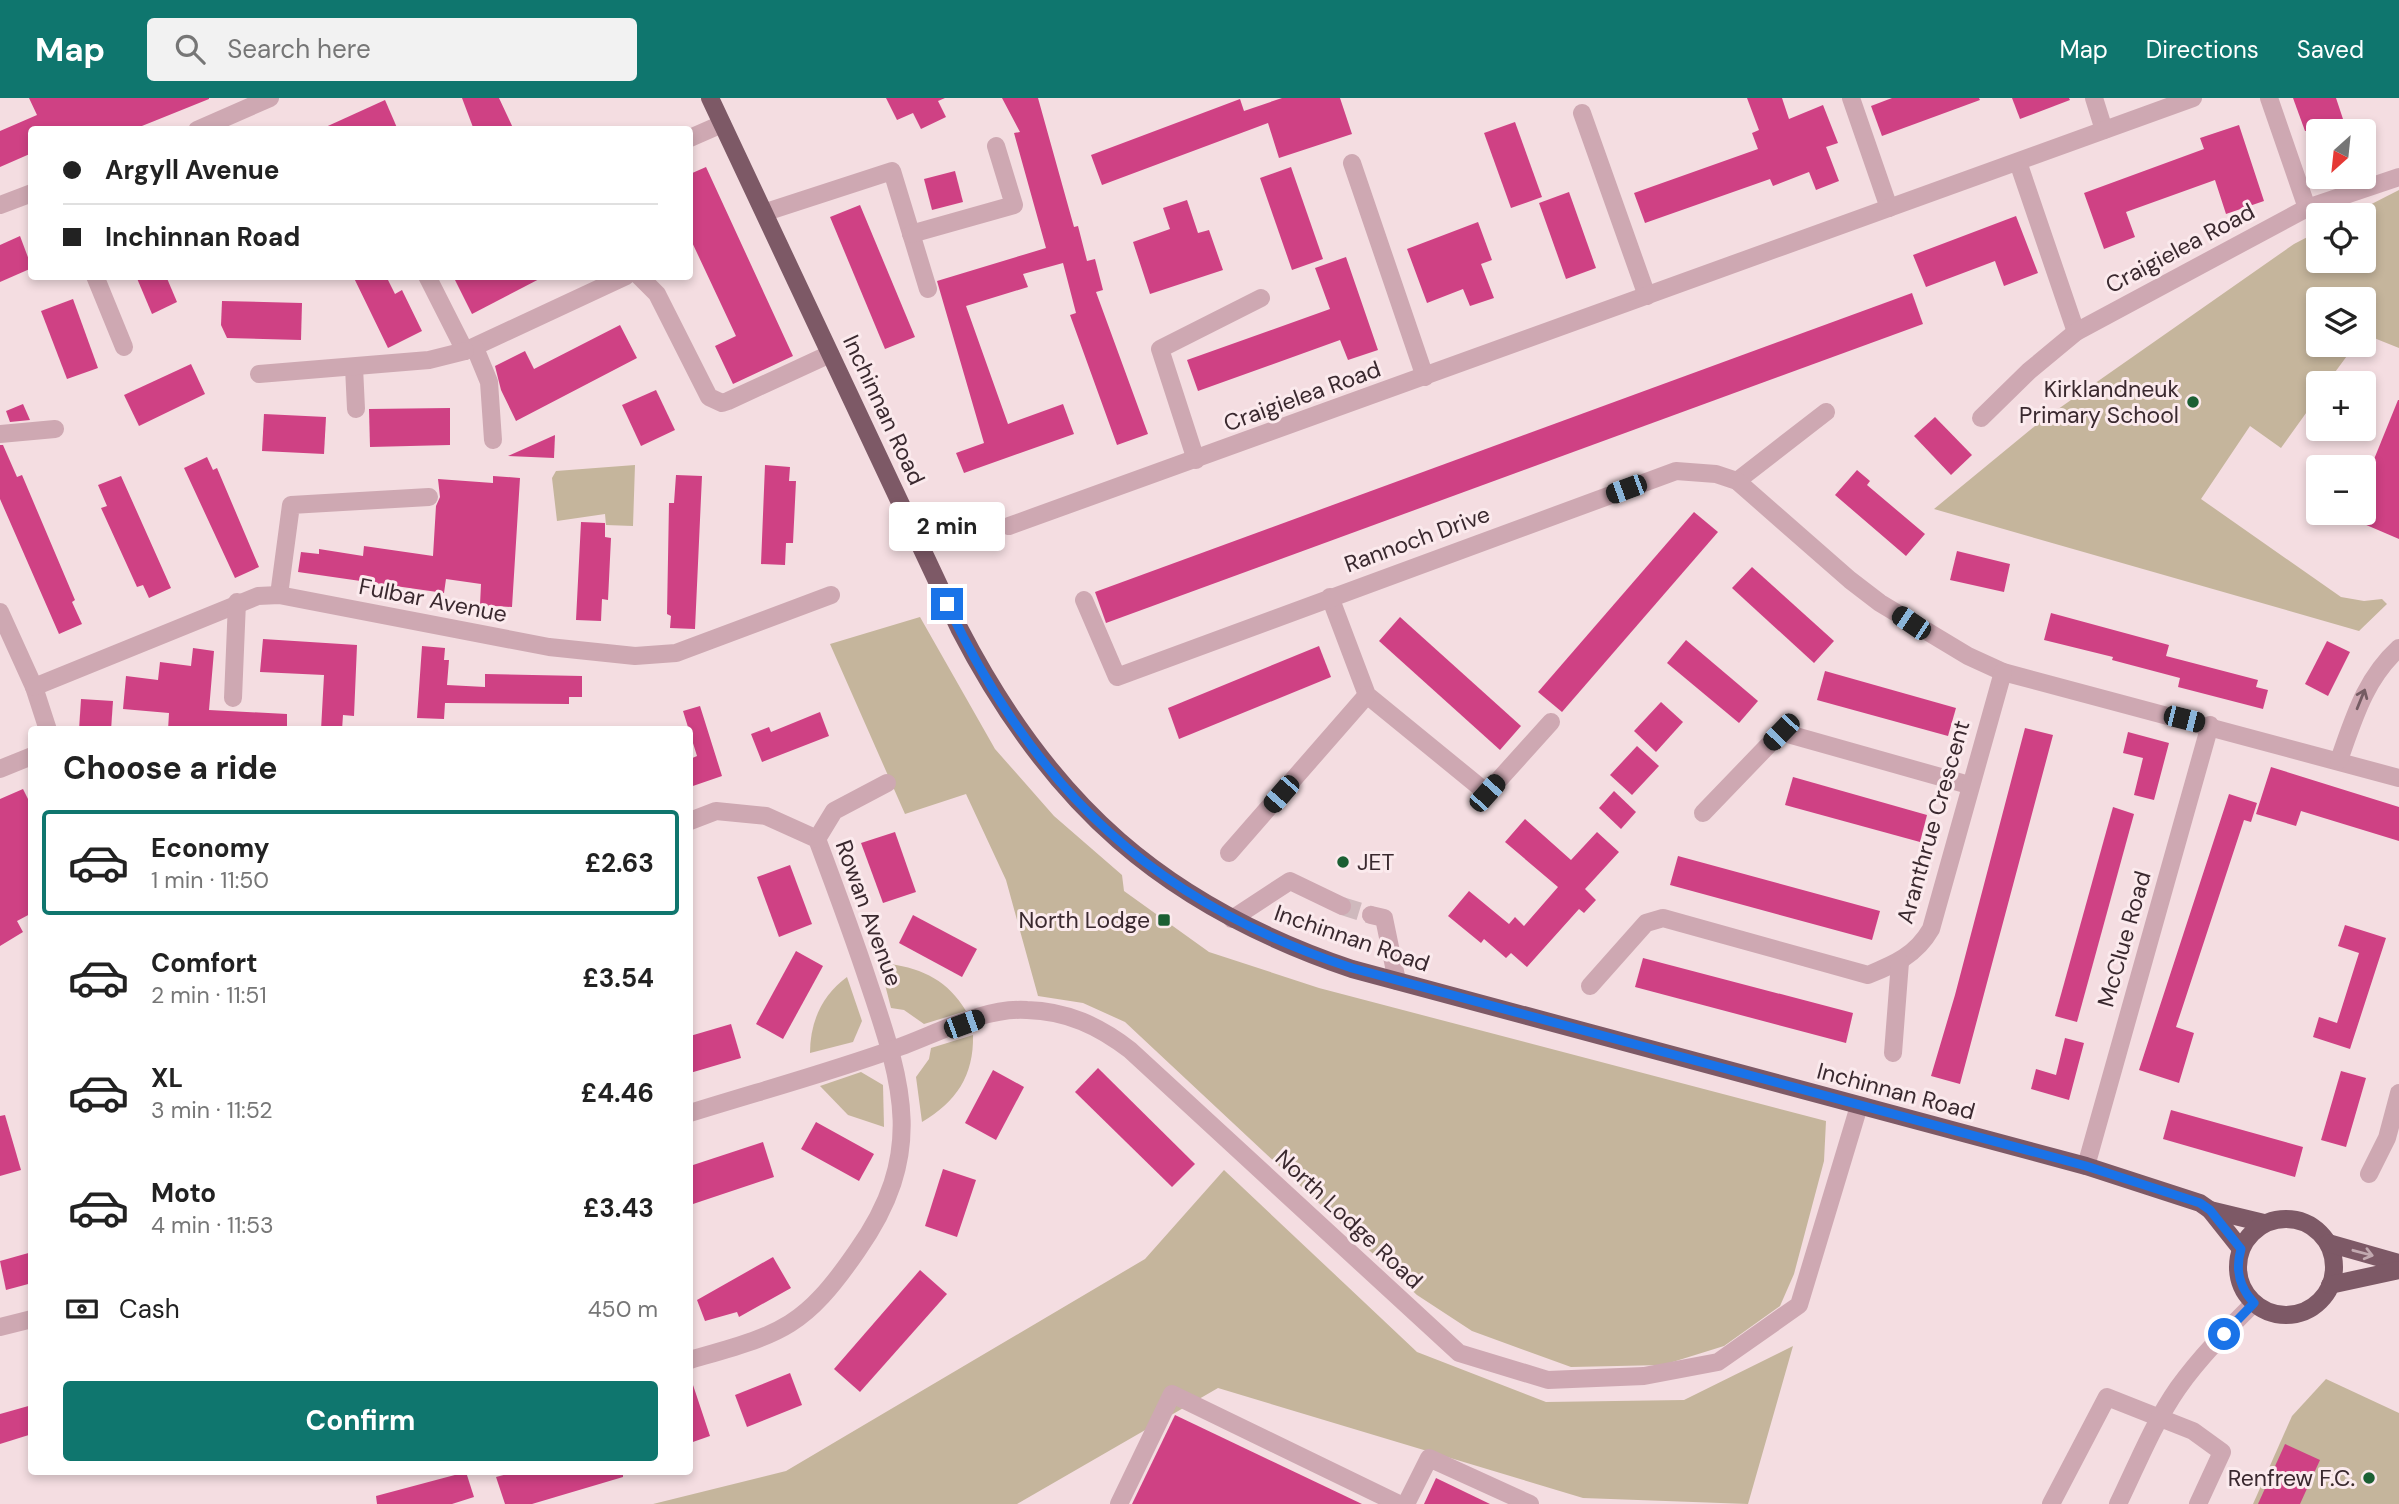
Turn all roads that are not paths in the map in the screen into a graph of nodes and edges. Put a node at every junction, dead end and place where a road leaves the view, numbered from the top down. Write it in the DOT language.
graph roads {
  1 [pos="270,98"];
  2 [pos="710,98"];
  3 [pos="1851,98"];
  4 [pos="2094,98"];
  5 [pos="2193,98"];
  6 [pos="2269,98"];
  7 [pos="1582,113"];
  8 [pos="722,124"];
  9 [pos="206,126"];
  10 [pos="2104,130"];
  11 [pos="693,137"];
  12 [pos="996,145"];
  13 [pos="2018,162"];
  14 [pos="1352,163"];
  15 [pos="2399,177"];
  16 [pos="28,194"];
  17 [pos="2322,203"];
  18 [pos="0,205"];
  19 [pos="2306,205"];
  20 [pos="1889,208"];
  21 [pos="2306,209"];
  22 [pos="766,212"];
  23 [pos="911,234"];
  24 [pos="97,280"];
  25 [pos="429,280"];
  26 [pos="618,280"];
  27 [pos="643,280"];
  28 [pos="928,289"];
  29 [pos="1647,296"];
  30 [pos="1261,298"];
  31 [pos="2076,332"];
  32 [pos="124,347"];
  33 [pos="470,350"];
  34 [pos="831,354"];
  35 [pos="354,367"];
  36 [pos="259,374"];
  37 [pos="1425,377"];
  38 [pos="356,409"];
  39 [pos="1826,412"];
  40 [pos="1981,418"];
  41 [pos="55,429"];
  42 [pos="0,434"];
  43 [pos="493,440"];
  44 [pos="1196,460"];
  45 [pos="1737,481"];
  46 [pos="429,497"];
  47 [pos="1009,526"];
  48 [pos="279,595"];
  49 [pos="831,595"];
  50 [pos="1330,597"];
  51 [pos="1084,600"];
  52 [pos="237,602"];
  53 [pos="0,612"];
  54 [pos="2399,648"];
  55 [pos="2003,672"];
  56 [pos="34,687"];
  57 [pos="1367,695"];
  58 [pos="233,698"];
  59 [pos="1551,722"];
  60 [pos="2210,725"];
  61 [pos="47,726"];
  62 [pos="28,758"];
  63 [pos="2339,760"];
  64 [pos="0,769"];
  65 [pos="2399,778"];
  66 [pos="887,783"];
  67 [pos="1969,785"];
  68 [pos="1703,813"];
  69 [pos="693,820"];
  70 [pos="817,839"];
  71 [pos="1229,853"];
  72 [pos="1342,906"];
  73 [pos="1371,915"];
  74 [pos="1232,919"];
  75 [pos="1900,962"];
  76 [pos="1397,981"];
  77 [pos="1590,986"];
  78 [pos="892,1050"];
  79 [pos="1893,1053"];
  80 [pos="2399,1093"];
  81 [pos="1859,1106"];
  82 [pos="693,1113"];
  83 [pos="2393,1141"];
  84 [pos="2086,1166"];
  85 [pos="2369,1174"];
  86 [pos="2210,1210"];
  87 [pos="2264,1223"];
  88 [pos="2328,1243"];
  89 [pos="2241,1249"];
  90 [pos="2399,1263"];
  91 [pos="2399,1270"];
  92 [pos="2330,1285"];
  93 [pos="2254,1303"];
  94 [pos="28,1320"];
  95 [pos="0,1327"];
  96 [pos="693,1359"];
  97 [pos="2160,1417"];
  98 [pos="1119,1504"];
  99 [pos="1399,1504"];
  100 [pos="1406,1504"];
  101 [pos="1530,1504"];
  102 [pos="2052,1504"];
  103 [pos="2118,1504"];
  104 [pos="2198,1504"];
  1 -- 9 [label="street"];
  2 -- 8 [label="main road, Inchinnan Road"];
  3 -- 20 [label="street"];
  4 -- 10 [label="street"];
  5 -- 10 [label="street, Craigielea Road"];
  6 -- 19 [label="street"];
  7 -- 29 [label="street"];
  8 -- 11 [label="street"];
  8 -- 22 [label="main road, Inchinnan Road"];
  10 -- 13 [label="street, Craigielea Road"];
  12 -- 23 [label="street"];
  13 -- 20 [label="street, Craigielea Road"];
  13 -- 31 [label="street"];
  14 -- 37 [label="street"];
  15 -- 17 [label="street, Craigielea Road"];
  16 -- 18 [label="street"];
  20 -- 29 [label="street, Craigielea Road"];
  21 -- 31 [label="street, Craigielea Road"];
  22 -- 23 [label="street"];
  22 -- 34 [label="main road, Inchinnan Road"];
  23 -- 28 [label="street"];
  24 -- 32 [label="street"];
  25 -- 33 [label="street"];
  26 -- 33 [label="street"];
  27 -- 34 [label="street"];
  29 -- 37 [label="street, Craigielea Road"];
  30 -- 44 [label="street"];
  31 -- 40 [label="street, Craigielea Road"];
  33 -- 35 [label="street"];
  33 -- 43 [label="street"];
  34 -- 74 [label="main road, Inchinnan Road"];
  35 -- 36 [label="street"];
  35 -- 38 [label="street"];
  37 -- 44 [label="street, Craigielea Road"];
  39 -- 45 [label="street"];
  41 -- 42 [label="street"];
  44 -- 47 [label="street, Craigielea Road"];
  45 -- 50 [label="street, Rannoch Drive"];
  45 -- 55 [label="street"];
  46 -- 48 [label="street"];
  48 -- 49 [label="street, Fulbar Avenue"];
  48 -- 52 [label="street, Fulbar Avenue"];
  50 -- 51 [label="street, Rannoch Drive"];
  50 -- 57 [label="street"];
  52 -- 56 [label="street, Fulbar Avenue"];
  52 -- 58 [label="street"];
  53 -- 56 [label="street"];
  63 -- 54 [label="street, one-way"];
  55 -- 60 [label="street"];
  55 -- 67 [label="street, Aranthrue Crescent"];
  56 -- 61 [label="street"];
  57 -- 59 [label="street"];
  57 -- 71 [label="street"];
  60 -- 63 [label="street"];
  60 -- 84 [label="street, McClue Road"];
  62 -- 64 [label="street"];
  63 -- 65 [label="street"];
  66 -- 70 [label="street"];
  67 -- 68 [label="street"];
  67 -- 75 [label="street, Aranthrue Crescent"];
  69 -- 70 [label="street, Rowan Avenue"];
  70 -- 78 [label="street, Rowan Avenue"];
  72 -- 74 [label="street"];
  73 -- 76 [label="street"];
  74 -- 76 [label="main road, Inchinnan Road"];
  75 -- 77 [label="street, Aranthrue Crescent"];
  75 -- 79 [label="street"];
  76 -- 81 [label="main road, Inchinnan Road"];
  78 -- 81 [label="street, North Lodge Road"];
  78 -- 82 [label="street, North Lodge Road"];
  78 -- 96 [label="street, Rowan Avenue"];
  80 -- 83 [label="street"];
  81 -- 84 [label="main road, Inchinnan Road"];
  83 -- 85 [label="street"];
  84 -- 86 [label="main road, Inchinnan Road"];
  86 -- 87 [label="main road, Inchinnan Road"];
  86 -- 89 [label="main road, Inchinnan Road"];
  87 -- 88 [label="main road"];
  87 -- 89 [label="main road"];
  88 -- 90 [label="main road, one-way"];
  88 -- 92 [label="main road"];
  89 -- 93 [label="main road"];
  91 -- 92 [label="main road"];
  92 -- 93 [label="main road"];
  93 -- 97 [label="street"];
  94 -- 95 [label="street"];
  97 -- 102 [label="street"];
  97 -- 103 [label="street"];
  97 -- 104 [label="street"];
  98 -- 99 [label="street"];
  100 -- 101 [label="street"];
}
